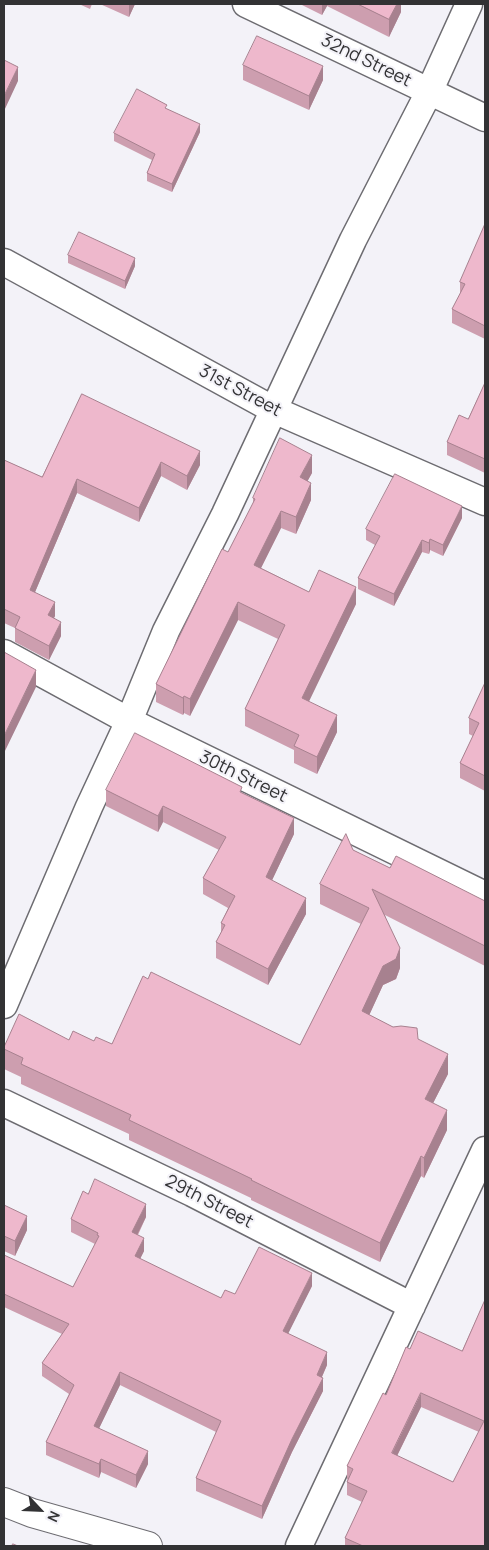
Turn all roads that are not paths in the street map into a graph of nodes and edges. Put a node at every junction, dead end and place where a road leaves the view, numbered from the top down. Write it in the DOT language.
graph roads {
  1 [pos="246,4"];
  2 [pos="469,4"];
  3 [pos="429,92"];
  4 [pos="485,118"];
  5 [pos="4,262"];
  6 [pos="274,410"];
  7 [pos="485,502"];
  8 [pos="4,653"];
  9 [pos="130,721"];
  10 [pos="485,894"];
  11 [pos="4,1005"];
  12 [pos="4,1103"];
  13 [pos="485,1150"];
  14 [pos="412,1306"];
  15 [pos="4,1502"];
  16 [pos="148,1546"];
  17 [pos="299,1546"];
  1 -- 3 [label="street, 32nd Street"];
  2 -- 3 [label="street"];
  3 -- 4 [label="street, 32nd Street"];
  3 -- 6 [label="street"];
  5 -- 6 [label="street, 31st Street"];
  6 -- 7 [label="street, 31st Street"];
  6 -- 9 [label="street"];
  8 -- 9 [label="street, 30th Street"];
  9 -- 10 [label="street, 30th Street"];
  9 -- 11 [label="street"];
  12 -- 14 [label="street, 29th Street"];
  13 -- 14 [label="street"];
  14 -- 17 [label="street"];
  15 -- 16 [label="street"];
}
